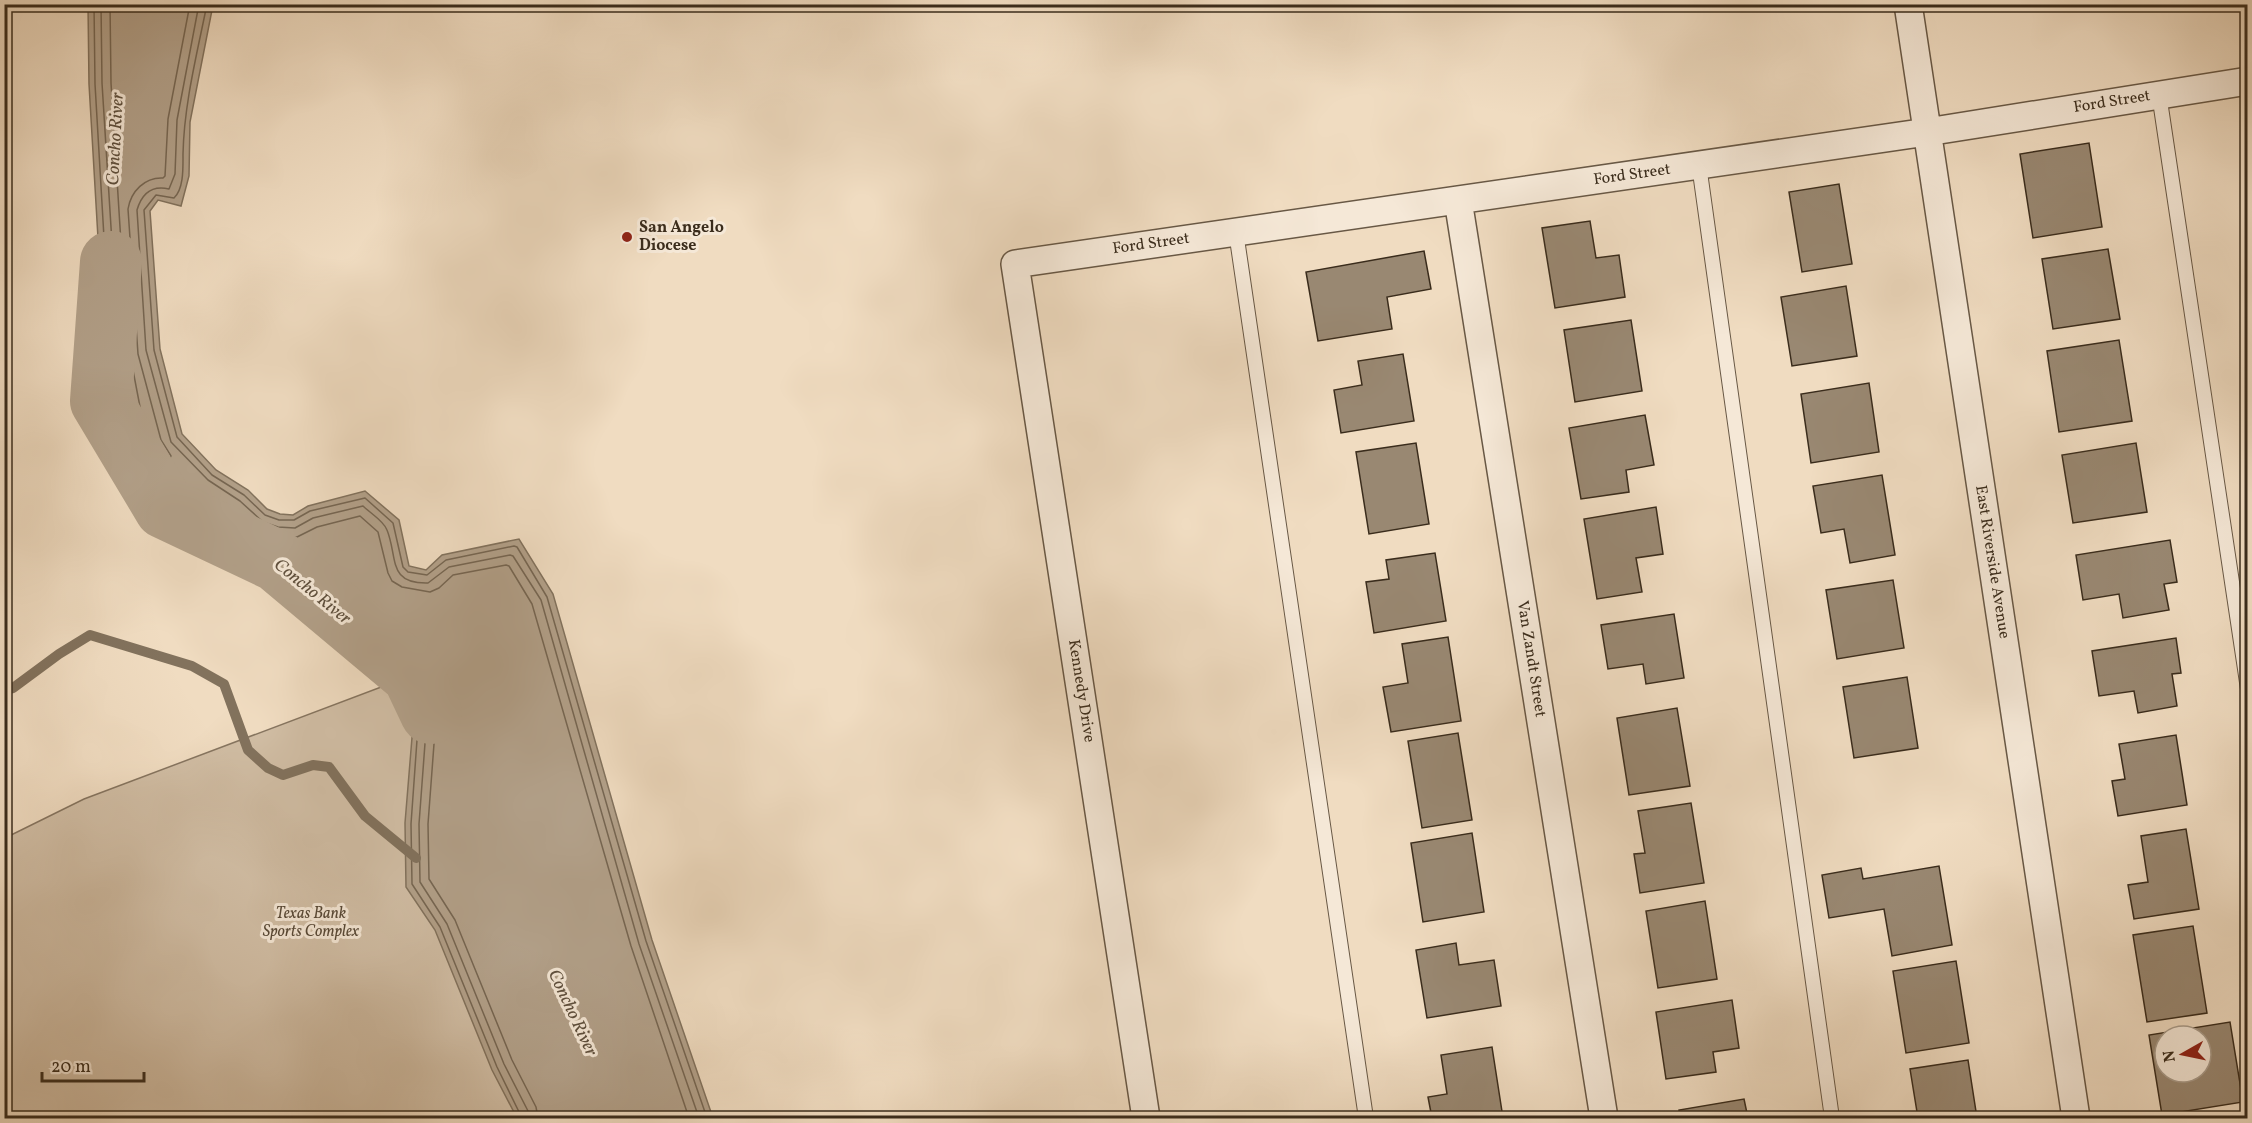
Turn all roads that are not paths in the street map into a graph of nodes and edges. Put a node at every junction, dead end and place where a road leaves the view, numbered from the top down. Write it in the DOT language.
graph roads {
  1 [pos="1908,4"];
  2 [pos="2247,81"];
  3 [pos="2159,94"];
  4 [pos="1927,132"];
  5 [pos="1699,165"];
  6 [pos="1458,200"];
  7 [pos="1236,232"];
  8 [pos="1016,264"];
  9 [pos="2247,689"];
  10 [pos="1146,1119"];
  11 [pos="1366,1119"];
  12 [pos="1604,1119"];
  13 [pos="1832,1119"];
  14 [pos="2076,1119"];
  1 -- 4 [label="street, East Riverside Avenue"];
  2 -- 3 [label="street, Ford Street"];
  3 -- 4 [label="street, Ford Street"];
  3 -- 9 [label="lane"];
  4 -- 5 [label="street, Ford Street"];
  4 -- 14 [label="street, East Riverside Avenue"];
  5 -- 6 [label="street, Ford Street"];
  5 -- 13 [label="lane"];
  6 -- 7 [label="street, Ford Street"];
  6 -- 12 [label="street, Van Zandt Street"];
  7 -- 8 [label="street, Ford Street"];
  7 -- 11 [label="lane"];
  8 -- 10 [label="street, Kennedy Drive"];
}
